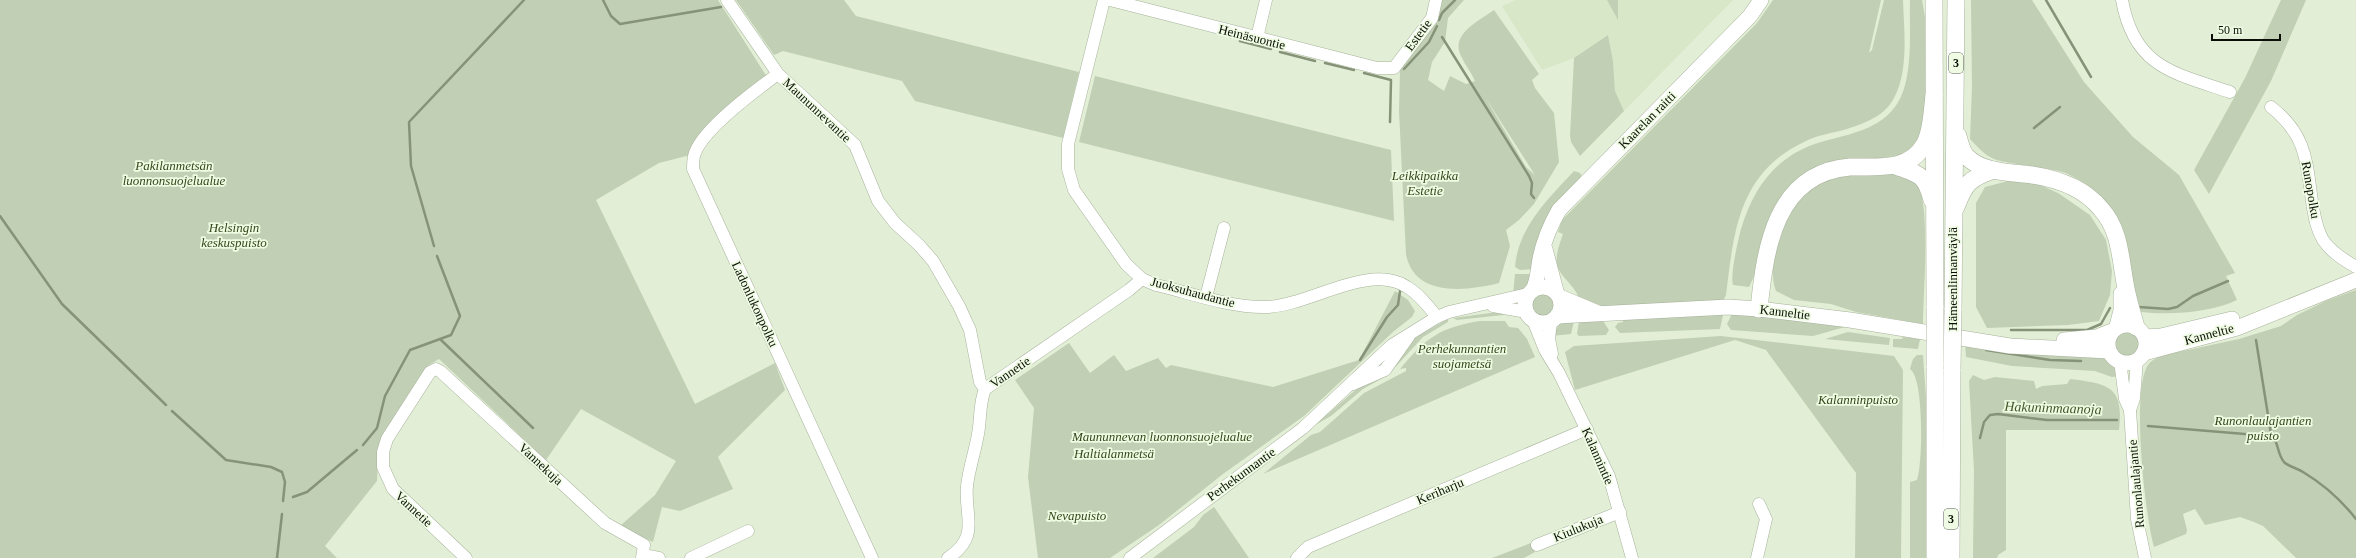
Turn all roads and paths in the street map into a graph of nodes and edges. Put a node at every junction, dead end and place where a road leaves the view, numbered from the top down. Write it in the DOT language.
graph roads {
  1 [pos="727,0"];
  2 [pos="1104,0"];
  3 [pos="1110,0"];
  4 [pos="1266,0"];
  5 [pos="1436,0"];
  6 [pos="1762,0"];
  7 [pos="1934,0"];
  8 [pos="1956,0"];
  9 [pos="2122,0"];
  10 [pos="1256,38"];
  11 [pos="1394,68"];
  12 [pos="778,74"];
  13 [pos="2230,92"];
  14 [pos="1934,95"];
  15 [pos="2271,107"];
  16 [pos="1955,126"];
  17 [pos="1896,166"];
  18 [pos="1994,170"];
  19 [pos="1944,216"];
  20 [pos="1224,228"];
  21 [pos="1545,246"];
  22 [pos="2356,267"];
  23 [pos="1142,279"];
  24 [pos="2356,280"];
  25 [pos="2125,285"];
  26 [pos="1530,292"];
  27 [pos="1558,294"];
  28 [pos="1206,297"];
  29 [pos="1488,304"];
  30 [pos="1759,309"];
  31 [pos="2273,311"];
  32 [pos="1598,313"];
  33 [pos="1530,316"];
  34 [pos="1437,317"];
  35 [pos="1554,319"];
  36 [pos="2115,329"];
  37 [pos="2140,332"];
  38 [pos="1971,339"];
  39 [pos="2109,351"];
  40 [pos="2140,356"];
  41 [pos="1552,359"];
  42 [pos="2120,362"];
  43 [pos="1944,368"];
  44 [pos="436,369"];
  45 [pos="985,389"];
  46 [pos="2130,410"];
  47 [pos="1587,429"];
  48 [pos="1759,504"];
  49 [pos="1620,512"];
  50 [pos="748,531"];
  51 [pos="1537,545"];
  52 [pos="642,557"];
  53 [pos="466,558"];
  54 [pos="659,558"];
  55 [pos="691,558"];
  56 [pos="872,558"];
  57 [pos="948,558"];
  58 [pos="1130,558"];
  59 [pos="1297,558"];
  60 [pos="1632,558"];
  61 [pos="1757,558"];
  62 [pos="1935,558"];
  63 [pos="1951,558"];
  64 [pos="2145,558"];
  1 -- 12 [label="street, Maununnevantie"];
  2 -- 23 [label="street, Juoksuhaudantie"];
  3 -- 10 [label="street, Heinäsuontie"];
  4 -- 10 [label="street"];
  5 -- 11 [label="street, Estetie"];
  6 -- 21 [label="main road, Kaarelan raitti"];
  7 -- 14 [label="highway, Hämeenlinnanväylä / 3"];
  8 -- 16 [label="highway, Hämeenlinnanväylä / 3"];
  9 -- 13 [label="street"];
  10 -- 11 [label="street, Heinäsuontie"];
  12 -- 45 [label="street, Maununnevantie"];
  12 -- 56 [label="street, Ladonlukonpolku"];
  14 -- 17 [label="highway"];
  14 -- 19 [label="highway, Hämeenlinnanväylä / 3"];
  15 -- 22 [label="street, Runopolku"];
  16 -- 18 [label="highway"];
  16 -- 19 [label="highway, Hämeenlinnanväylä / 3"];
  17 -- 19 [label="highway"];
  17 -- 30 [label="highway"];
  18 -- 19 [label="highway"];
  18 -- 25 [label="highway"];
  19 -- 43 [label="highway, Hämeenlinnanväylä / 3, bridge"];
  19 -- 43 [label="highway, Hämeenlinnanväylä / 3, bridge"];
  20 -- 28 [label="street"];
  21 -- 26 [label="main road, Kaarelan raitti"];
  21 -- 27 [label="main road, Kaarelan raitti"];
  23 -- 28 [label="street, Juoksuhaudantie"];
  23 -- 45 [label="street, Vannetie"];
  24 -- 31 [label="main road, Kanneltie"];
  25 -- 36 [label="highway"];
  25 -- 37 [label="highway"];
  26 -- 27 [label="main road"];
  26 -- 29 [label="street, Perhekunnantie"];
  26 -- 33 [label="main road"];
  27 -- 32 [label="main road, Kanneltie"];
  27 -- 35 [label="main road"];
  28 -- 34 [label="street, Juoksuhaudantie"];
  29 -- 33 [label="street, Perhekunnantie"];
  29 -- 34 [label="street, Perhekunnantie"];
  30 -- 32 [label="main road, Kanneltie"];
  30 -- 38 [label="main road, Kanneltie"];
  31 -- 37 [label="main road, Kanneltie"];
  31 -- 40 [label="main road, Kanneltie"];
  32 -- 35 [label="main road, Kanneltie"];
  33 -- 35 [label="main road"];
  33 -- 41 [label="street, Kalannintie"];
  34 -- 58 [label="street, Perhekunnantie"];
  35 -- 41 [label="street, Kalannintie"];
  36 -- 37 [label="main road"];
  36 -- 38 [label="main road, Kanneltie"];
  36 -- 39 [label="main road"];
  37 -- 40 [label="main road"];
  38 -- 39 [label="main road, Kanneltie"];
  39 -- 42 [label="main road"];
  40 -- 42 [label="main road"];
  40 -- 46 [label="street, Runonlaulajantie"];
  41 -- 47 [label="street, Kalannintie"];
  42 -- 46 [label="street, Runonlaulajantie"];
  43 -- 62 [label="highway, Hämeenlinnanväylä / 3"];
  43 -- 63 [label="highway, Hämeenlinnanväylä / 3"];
  44 -- 52 [label="street, Vannekuja"];
  44 -- 53 [label="street, Vannetie"];
  45 -- 57 [label="street, Vannetie"];
  46 -- 64 [label="street, Runonlaulajantie"];
  47 -- 49 [label="street, Kalannintie"];
  47 -- 59 [label="street, Keriharju"];
  48 -- 61 [label="street"];
  49 -- 51 [label="street, Kiulukuja"];
  49 -- 60 [label="street, Kalannintie"];
  50 -- 55 [label="street"];
  52 -- 54 [label="street"];
}
